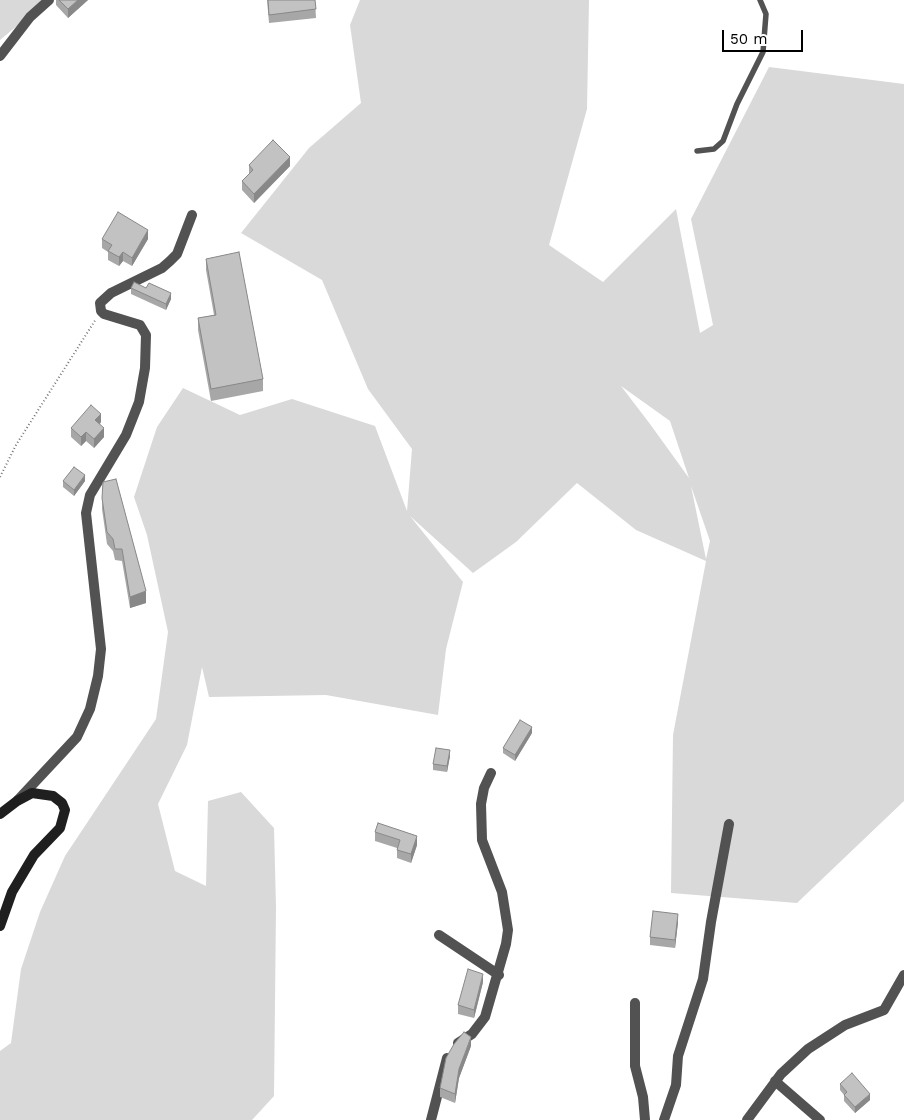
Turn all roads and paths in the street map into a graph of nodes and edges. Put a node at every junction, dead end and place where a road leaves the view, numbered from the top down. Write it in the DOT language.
graph roads {
  1 [pos="49,0"];
  2 [pos="760,0"];
  3 [pos="0,56"];
  4 [pos="697,151"];
  5 [pos="192,215"];
  6 [pos="101,311"];
  7 [pos="0,477"];
  8 [pos="491,773"];
  9 [pos="17,800"];
  10 [pos="0,814"];
  11 [pos="729,824"];
  12 [pos="0,926"];
  13 [pos="439,935"];
  14 [pos="499,975"];
  15 [pos="904,975"];
  16 [pos="635,1003"];
  17 [pos="775,1082"];
  18 [pos="431,1120"];
  19 [pos="645,1120"];
  20 [pos="664,1120"];
  21 [pos="747,1120"];
  22 [pos="820,1120"];
  1 -- 3 [label="street"];
  2 -- 4 [label="lane"];
  5 -- 6 [label="street"];
  6 -- 7 [label="path"];
  6 -- 9 [label="street"];
  8 -- 14 [label="street"];
  9 -- 10 [label="main road"];
  9 -- 12 [label="main road"];
  11 -- 20 [label="street"];
  13 -- 14 [label="street"];
  14 -- 18 [label="street"];
  15 -- 17 [label="street"];
  16 -- 19 [label="street"];
  17 -- 21 [label="street"];
  17 -- 22 [label="street"];
}
